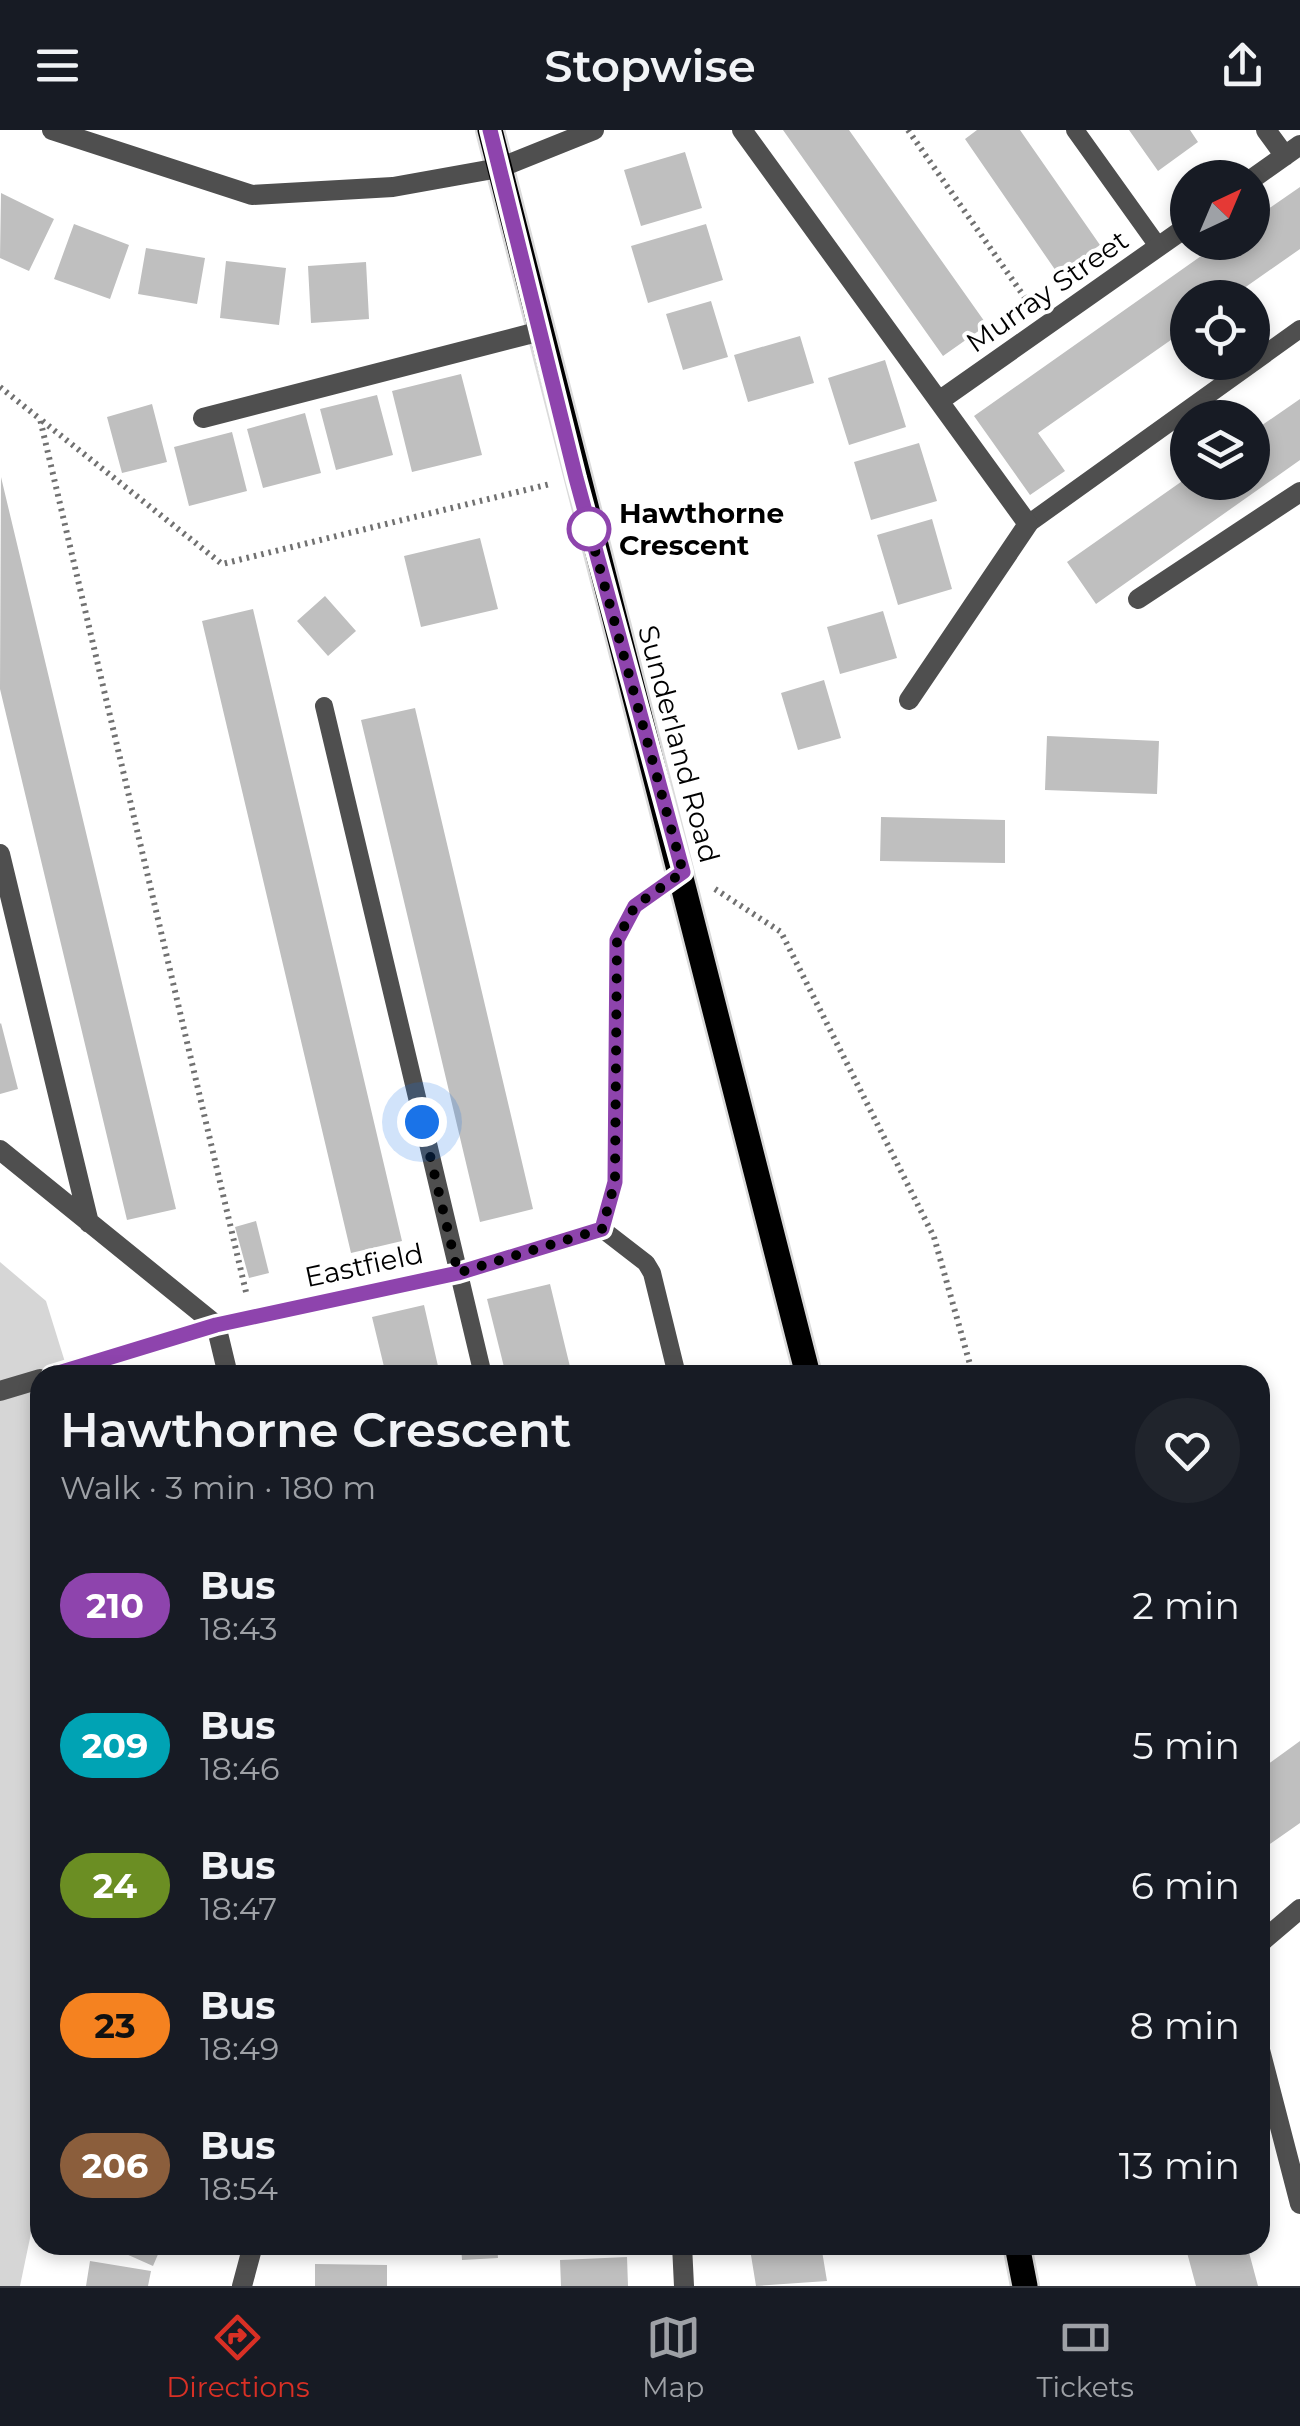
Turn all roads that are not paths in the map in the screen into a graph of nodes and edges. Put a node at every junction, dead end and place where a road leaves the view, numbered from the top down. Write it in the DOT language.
graph roads {
  1 [pos="52,130"];
  2 [pos="490,130"];
  3 [pos="594,130"];
  4 [pos="742,130"];
  5 [pos="1075,130"];
  6 [pos="1266,130"];
  7 [pos="1293,151"];
  8 [pos="1270,167"];
  9 [pos="499,168"];
  10 [pos="1170,238"];
  11 [pos="1158,246"];
  12 [pos="1300,330"];
  13 [pos="542,331"];
  14 [pos="939,401"];
  15 [pos="203,418"];
  16 [pos="1300,492"];
  17 [pos="1028,524"];
  18 [pos="1138,599"];
  19 [pos="909,700"];
  20 [pos="324,706"];
  21 [pos="0,854"];
  22 [pos="683,872"];
  23 [pos="0,1150"];
  24 [pos="89,1223"];
  25 [pos="602,1229"];
  26 [pos="458,1273"];
  27 [pos="216,1325"];
  28 [pos="85,1365"];
  29 [pos="226,1365"];
  30 [pos="481,1365"];
  31 [pos="675,1365"];
  32 [pos="806,1365"];
  33 [pos="30,1382"];
  34 [pos="0,1391"];
  35 [pos="1300,1909"];
  36 [pos="1270,1934"];
  37 [pos="1270,2088"];
  38 [pos="1300,2204"];
  39 [pos="251,2255"];
  40 [pos="682,2255"];
  41 [pos="1019,2255"];
  42 [pos="242,2286"];
  43 [pos="684,2286"];
  44 [pos="1025,2286"];
  1 -- 9 [label="street"];
  2 -- 9 [label="main road, Sunderland Road"];
  3 -- 9 [label="street"];
  4 -- 14 [label="street"];
  5 -- 11 [label="lane"];
  6 -- 7 [label="street"];
  7 -- 8 [label="street"];
  9 -- 13 [label="main road, Sunderland Road"];
  10 -- 11 [label="street, Murray Street"];
  11 -- 14 [label="street, Murray Street"];
  12 -- 17 [label="lane"];
  13 -- 15 [label="street"];
  13 -- 22 [label="main road, Sunderland Road"];
  14 -- 17 [label="street"];
  16 -- 18 [label="street"];
  17 -- 19 [label="street"];
  20 -- 26 [label="lane"];
  21 -- 24 [label="street"];
  22 -- 25 [label="street"];
  22 -- 32 [label="main road, Sunderland Road"];
  23 -- 24 [label="street"];
  24 -- 27 [label="street"];
  25 -- 26 [label="street, Eastfield"];
  25 -- 31 [label="lane"];
  26 -- 27 [label="street, Eastfield"];
  26 -- 30 [label="lane"];
  27 -- 28 [label="street, Eastfield"];
  27 -- 29 [label="street"];
  33 -- 34 [label="street"];
  35 -- 36 [label="street"];
  37 -- 38 [label="street"];
  39 -- 42 [label="street"];
  40 -- 43 [label="street"];
  41 -- 44 [label="main road"];
}
